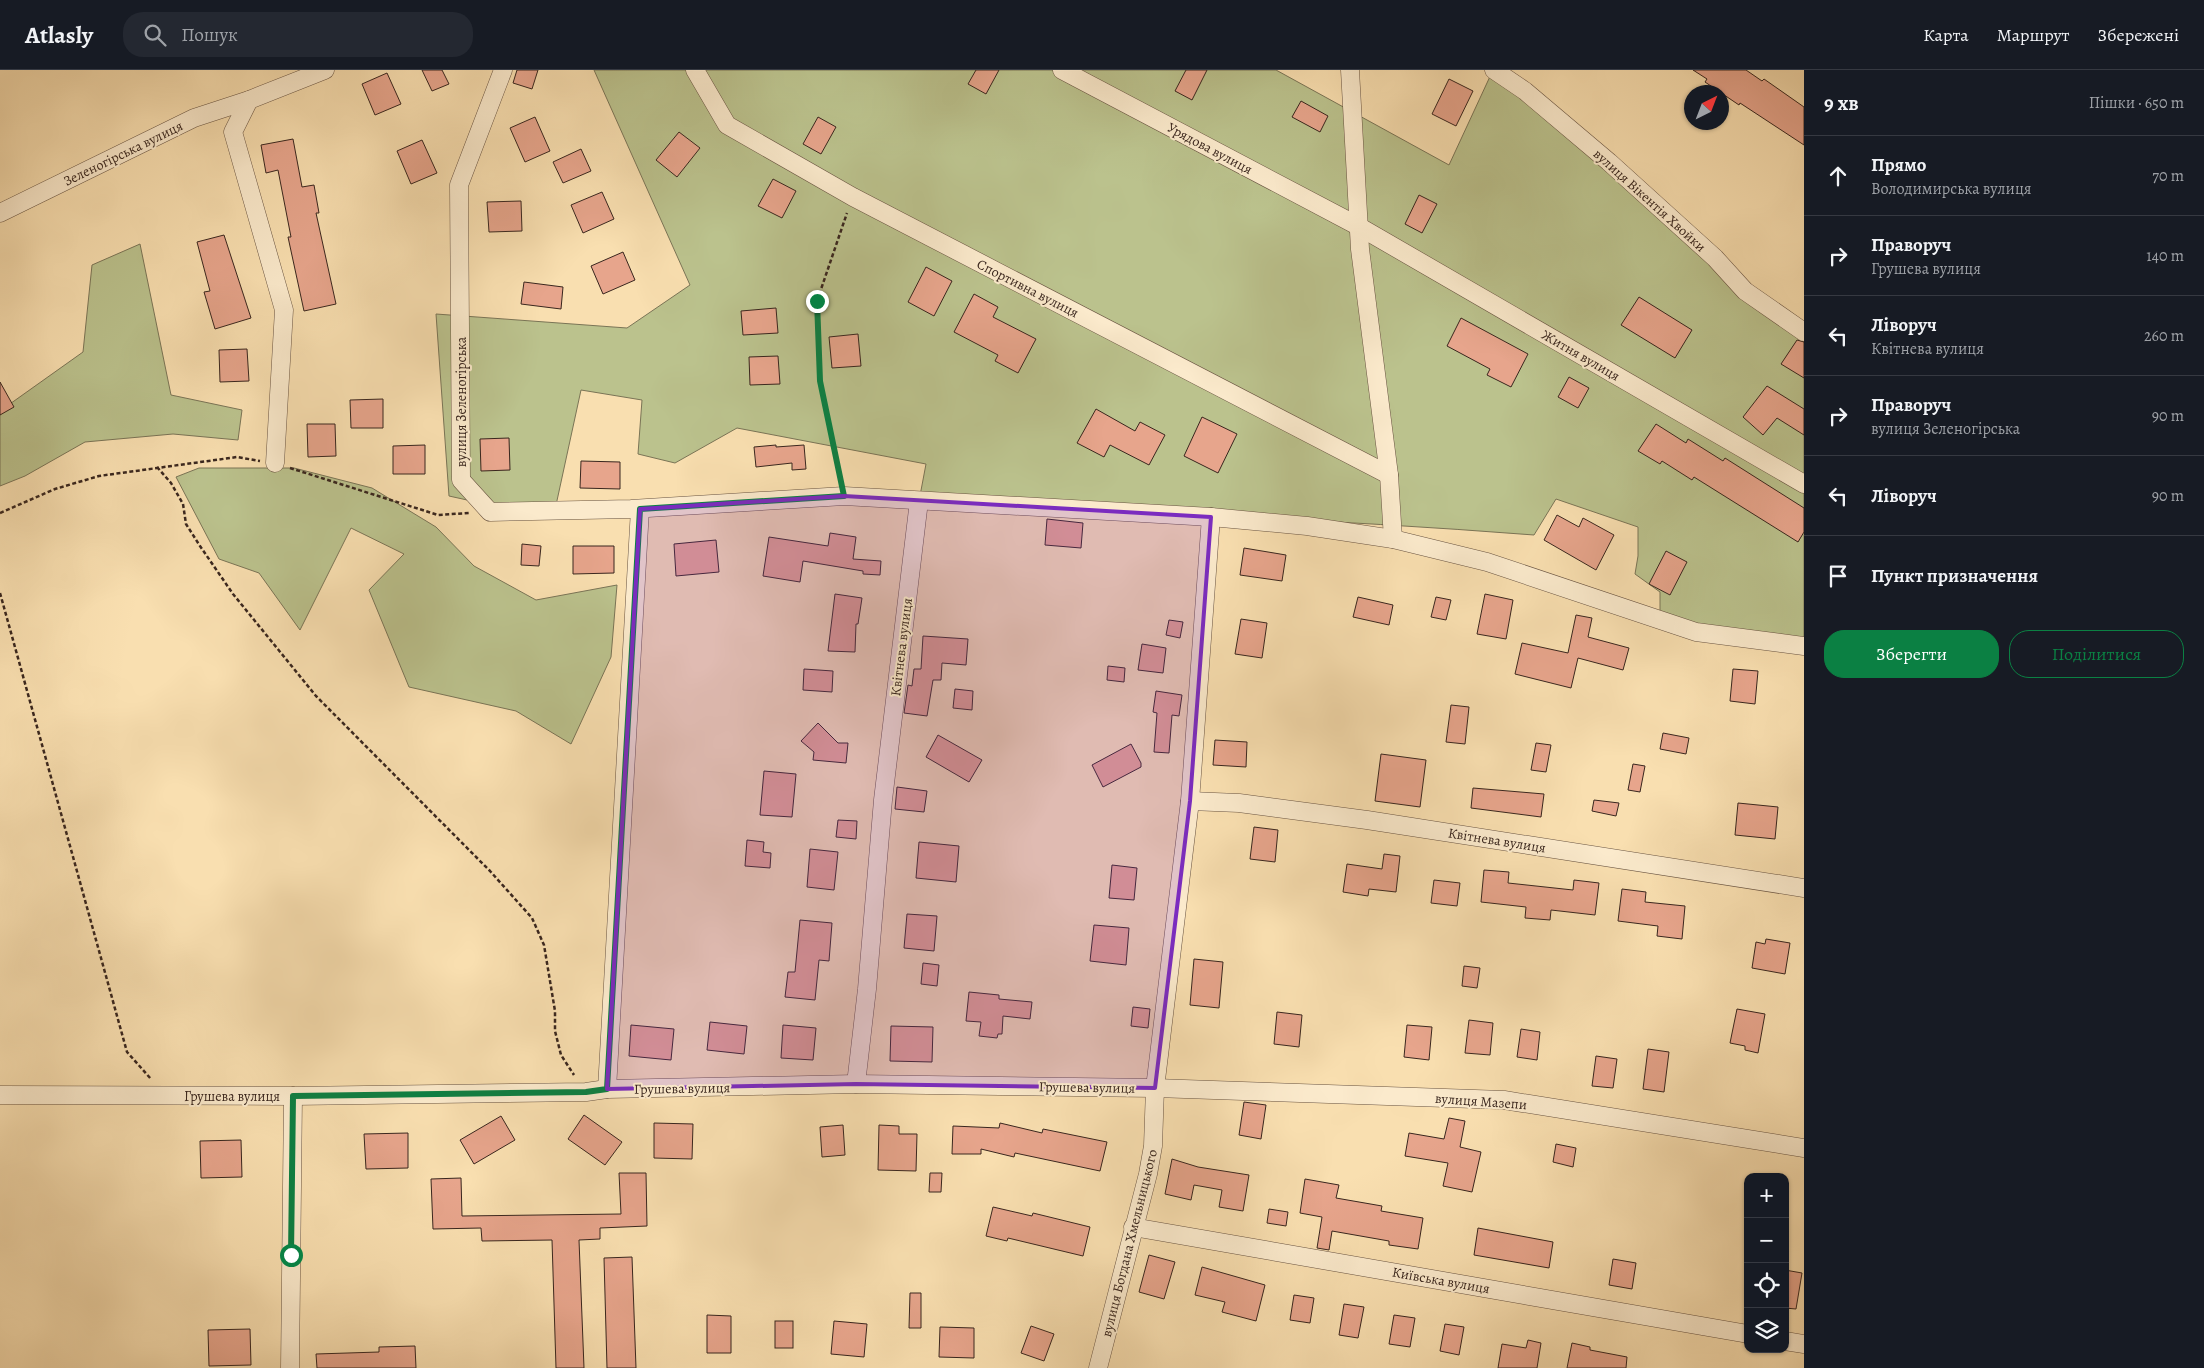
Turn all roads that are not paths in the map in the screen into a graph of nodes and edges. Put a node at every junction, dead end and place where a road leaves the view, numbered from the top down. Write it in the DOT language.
graph roads {
  1 [pos="325,70"];
  2 [pos="503,70"];
  3 [pos="695,70"];
  4 [pos="1062,70"];
  5 [pos="1350,70"];
  6 [pos="1494,70"];
  7 [pos="249,100"];
  8 [pos="0,214"];
  9 [pos="1358,226"];
  10 [pos="1804,332"];
  11 [pos="275,463"];
  12 [pos="1389,474"];
  13 [pos="1804,484"];
  14 [pos="918,501"];
  15 [pos="640,509"];
  16 [pos="1211,516"];
  17 [pos="1393,539"];
  18 [pos="1804,646"];
  19 [pos="1190,801"];
  20 [pos="1804,888"];
  21 [pos="856,1084"];
  22 [pos="1155,1088"];
  23 [pos="607,1089"];
  24 [pos="0,1095"];
  25 [pos="293,1096"];
  26 [pos="1804,1148"];
  27 [pos="1133,1227"];
  28 [pos="1744,1333"];
  29 [pos="1789,1342"];
  30 [pos="1804,1344"];
  31 [pos="290,1368"];
  32 [pos="1098,1368"];
  1 -- 7 [label="street, Зеленогірська вулиця"];
  2 -- 15 [label="street, вулиця Зеленогірська"];
  3 -- 12 [label="street, Спортивна вулиця"];
  4 -- 9 [label="street, Урядова вулиця"];
  5 -- 9 [label="street"];
  6 -- 10 [label="street, вулиця Вікентія Хвойки"];
  7 -- 8 [label="street, Зеленогірська вулиця"];
  7 -- 11 [label="street"];
  9 -- 12 [label="street"];
  9 -- 13 [label="street, Житня вулиця"];
  12 -- 17 [label="street"];
  14 -- 15 [label="street"];
  14 -- 16 [label="street"];
  14 -- 21 [label="street, Квітнева вулиця"];
  15 -- 23 [label="street"];
  16 -- 17 [label="street"];
  16 -- 19 [label="street"];
  17 -- 18 [label="street"];
  19 -- 20 [label="street, Квітнева вулиця"];
  19 -- 22 [label="street"];
  21 -- 22 [label="street, Грушева вулиця"];
  21 -- 23 [label="street, Грушева вулиця"];
  22 -- 26 [label="street, вулиця Мазепи"];
  22 -- 27 [label="street, вулиця Богдана Хмельницького"];
  23 -- 25 [label="street, Грушева вулиця"];
  24 -- 25 [label="street, Грушева вулиця"];
  25 -- 31 [label="street"];
  27 -- 28 [label="street, Київська вулиця"];
  27 -- 32 [label="street, вулиця Богдана Хмельницького"];
  29 -- 30 [label="street"];
}
